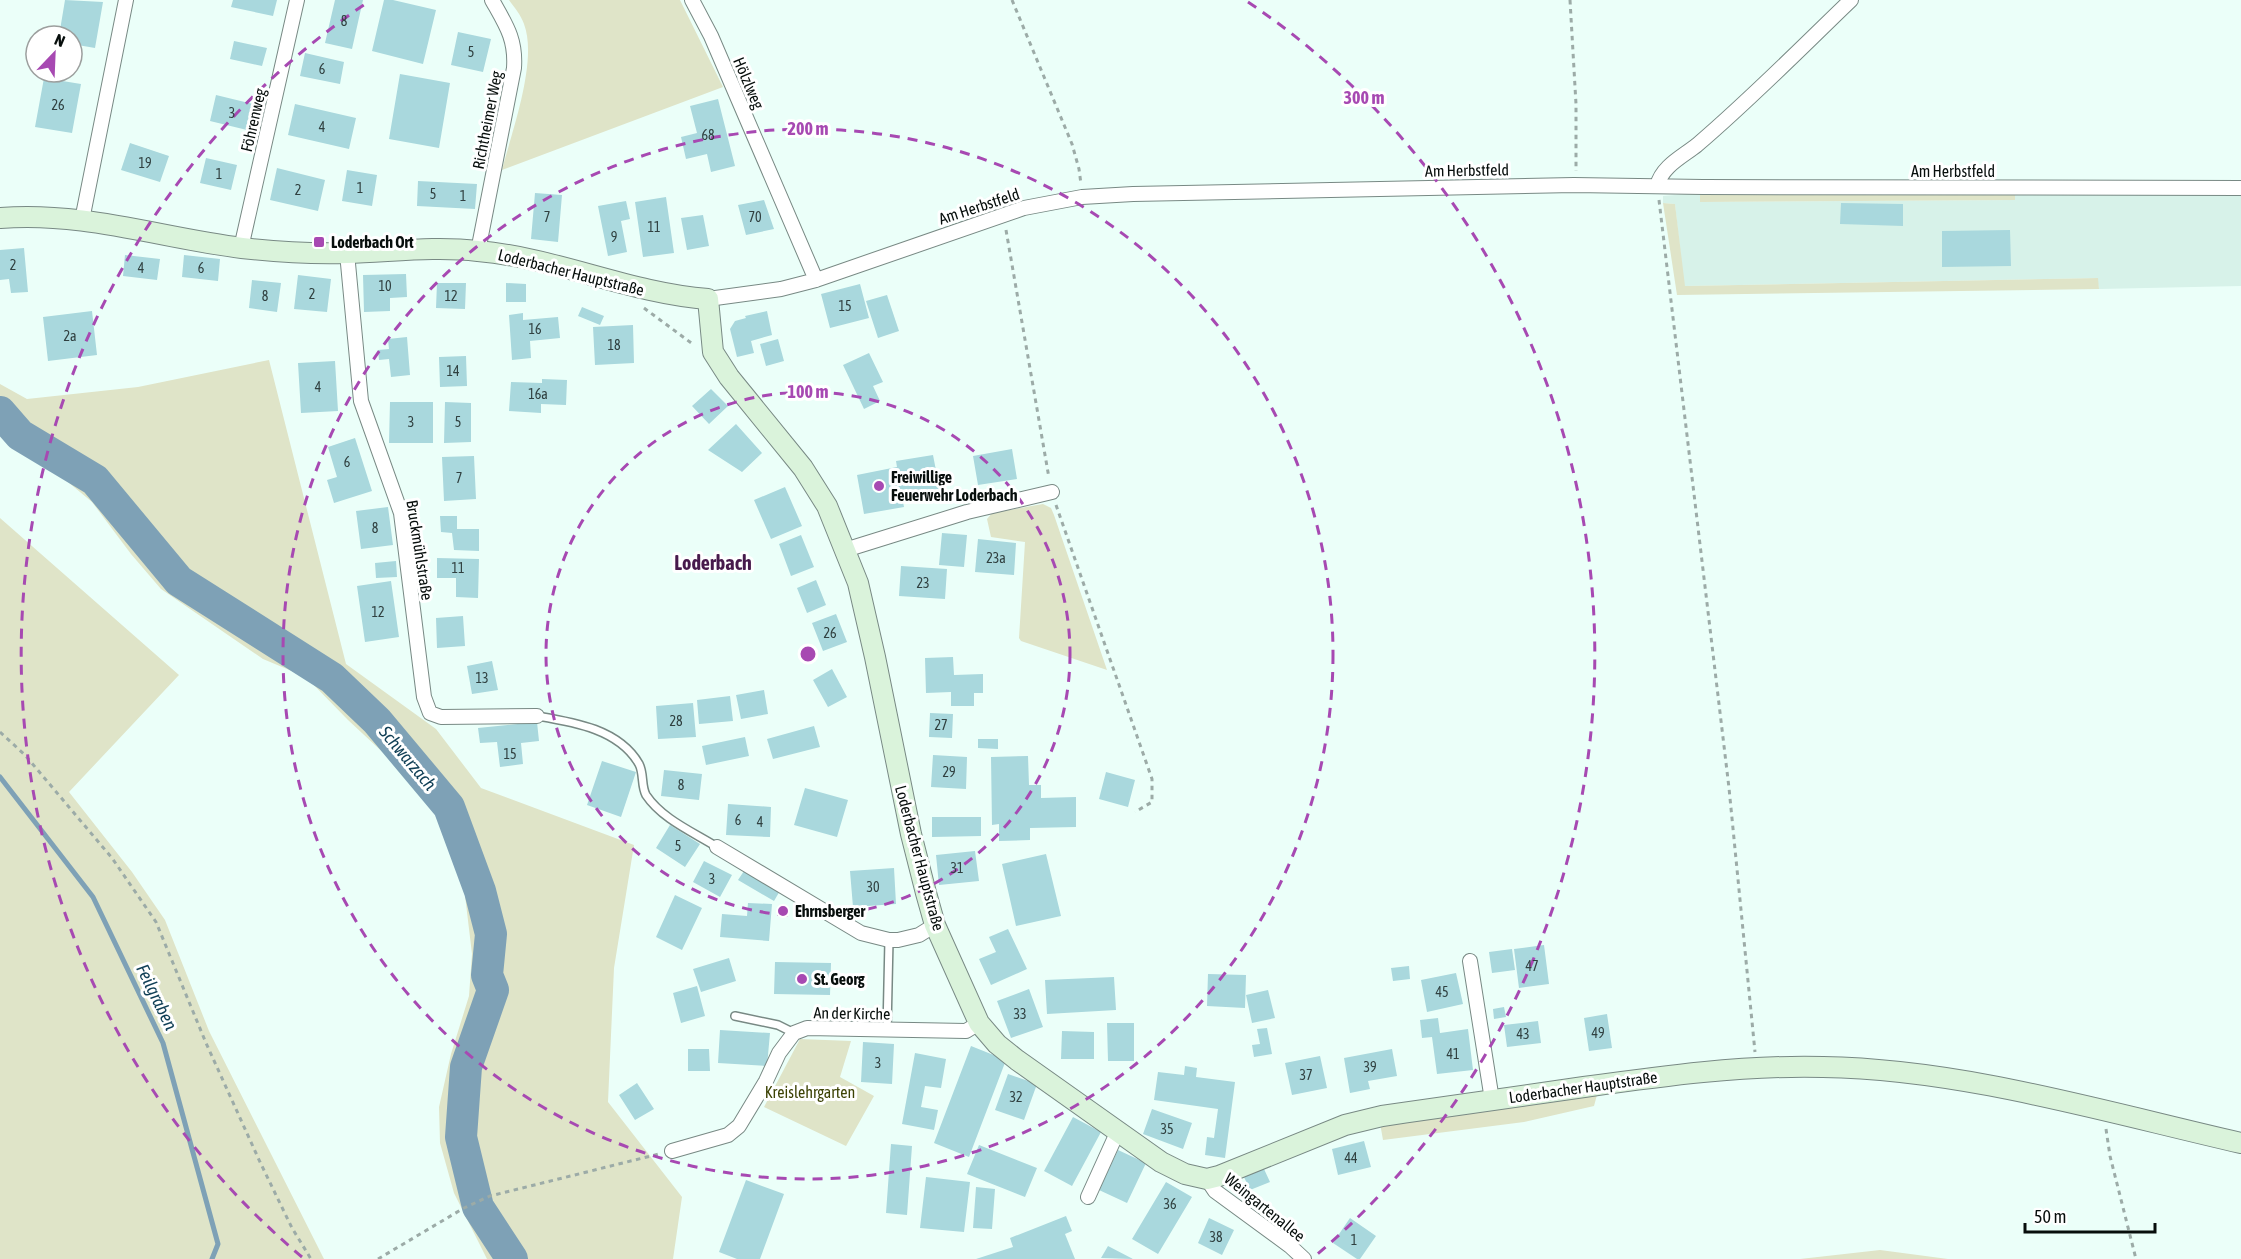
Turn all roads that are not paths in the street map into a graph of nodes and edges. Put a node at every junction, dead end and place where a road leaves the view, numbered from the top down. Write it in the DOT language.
graph roads {
  1 [pos="126,0"];
  2 [pos="297,0"];
  3 [pos="492,0"];
  4 [pos="693,0"];
  5 [pos="1851,0"];
  6 [pos="1657,186"];
  7 [pos="2241,188"];
  8 [pos="0,218"];
  9 [pos="82,220"];
  10 [pos="241,248"];
  11 [pos="478,251"];
  12 [pos="347,254"];
  13 [pos="816,280"];
  14 [pos="708,299"];
  15 [pos="1052,492"];
  16 [pos="845,550"];
  17 [pos="537,716"];
  18 [pos="717,847"];
  19 [pos="935,926"];
  20 [pos="888,940"];
  21 [pos="1470,961"];
  22 [pos="735,1016"];
  23 [pos="979,1023"];
  24 [pos="887,1030"];
  25 [pos="794,1033"];
  26 [pos="1492,1100"];
  27 [pos="1118,1133"];
  28 [pos="2241,1143"];
  29 [pos="672,1151"];
  30 [pos="1207,1179"];
  31 [pos="1088,1197"];
  32 [pos="1304,1259"];
  1 -- 9 [label="street"];
  2 -- 10 [label="street, Föhrenweg"];
  3 -- 11 [label="street, Richtheimer Weg"];
  4 -- 13 [label="street, Hölzlweg"];
  5 -- 6 [label="street"];
  6 -- 7 [label="street, Am Herbstfeld"];
  6 -- 13 [label="street, Am Herbstfeld"];
  8 -- 9 [label="street, Loderbacher Hauptstraße"];
  9 -- 10 [label="street, Loderbacher Hauptstraße"];
  10 -- 12 [label="street, Loderbacher Hauptstraße"];
  11 -- 12 [label="street, Loderbacher Hauptstraße"];
  11 -- 14 [label="street, Loderbacher Hauptstraße"];
  12 -- 17 [label="street, Bruckmühlstraße"];
  13 -- 14 [label="street, Am Herbstfeld"];
  14 -- 16 [label="street, Loderbacher Hauptstraße"];
  15 -- 16 [label="street"];
  16 -- 19 [label="street, Loderbacher Hauptstraße"];
  17 -- 18 [label="lane"];
  18 -- 20 [label="street"];
  19 -- 20 [label="street"];
  19 -- 23 [label="street, Loderbacher Hauptstraße"];
  20 -- 24 [label="lane"];
  21 -- 26 [label="street, Loderbacher Hauptstraße"];
  22 -- 25 [label="lane"];
  23 -- 24 [label="street, An der Kirche"];
  23 -- 27 [label="street, Loderbacher Hauptstraße"];
  24 -- 25 [label="street, An der Kirche"];
  25 -- 29 [label="street, An der Kirche"];
  26 -- 28 [label="street, Loderbacher Hauptstraße"];
  26 -- 30 [label="street, Loderbacher Hauptstraße"];
  27 -- 30 [label="street, Loderbacher Hauptstraße"];
  27 -- 31 [label="street"];
  30 -- 32 [label="street, Weingartenallee"];
}
